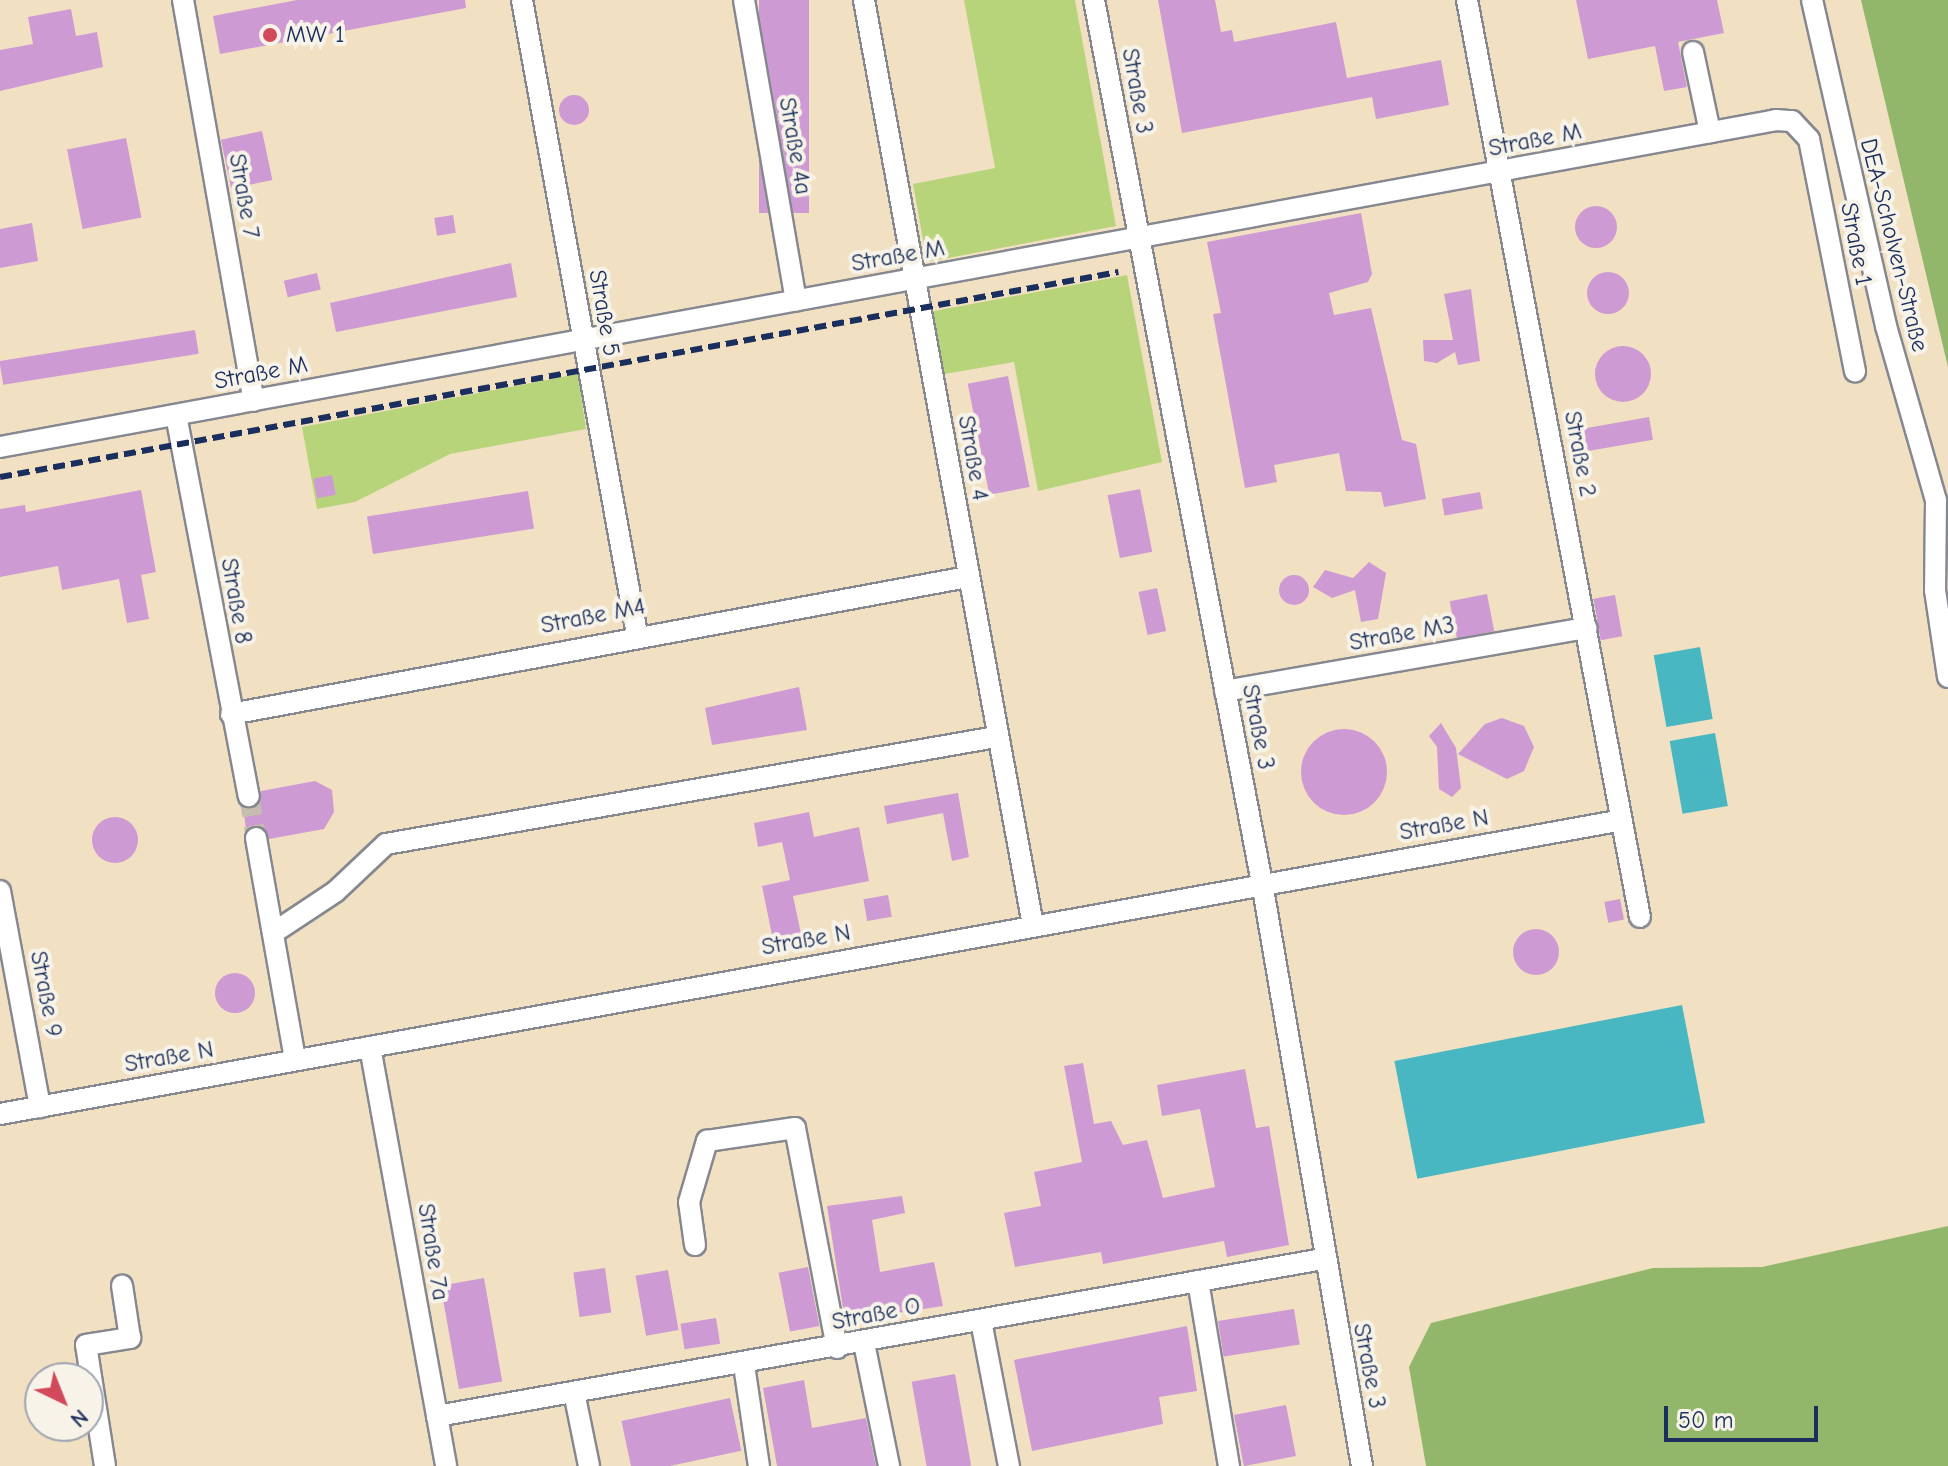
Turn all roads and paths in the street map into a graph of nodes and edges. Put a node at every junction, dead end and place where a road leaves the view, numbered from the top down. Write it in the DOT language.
graph roads {
  1 [pos="183,0"];
  2 [pos="522,0"];
  3 [pos="744,0"];
  4 [pos="864,0"];
  5 [pos="1094,0"];
  6 [pos="1467,0"];
  7 [pos="1812,0"];
  8 [pos="1693,52"];
  9 [pos="1803,128"];
  10 [pos="1710,132"];
  11 [pos="1499,173"];
  12 [pos="1137,238"];
  13 [pos="916,279"];
  14 [pos="796,301"];
  15 [pos="583,340"];
  16 [pos="1855,371"];
  17 [pos="254,401"];
  18 [pos="176,415"];
  19 [pos="0,447"];
  20 [pos="967,577"];
  21 [pos="1587,628"];
  22 [pos="637,634"];
  23 [pos="1948,677"];
  24 [pos="1225,691"];
  25 [pos="231,714"];
  26 [pos="996,737"];
  27 [pos="249,796"];
  28 [pos="1622,820"];
  29 [pos="256,838"];
  30 [pos="1262,883"];
  31 [pos="0,891"];
  32 [pos="1640,917"];
  33 [pos="1033,925"];
  34 [pos="273,933"];
  35 [pos="370,1047"];
  36 [pos="295,1060"];
  37 [pos="40,1107"];
  38 [pos="0,1114"];
  39 [pos="695,1245"];
  40 [pos="1323,1259"];
  41 [pos="1198,1281"];
  42 [pos="122,1286"];
  43 [pos="981,1321"];
  44 [pos="864,1343"];
  45 [pos="837,1348"];
  46 [pos="744,1365"];
  47 [pos="575,1397"];
  48 [pos="437,1416"];
  49 [pos="105,1466"];
  50 [pos="446,1466"];
  51 [pos="589,1466"];
  52 [pos="759,1466"];
  53 [pos="889,1466"];
  54 [pos="1009,1466"];
  55 [pos="1229,1466"];
  56 [pos="1362,1466"];
  1 -- 17 [label="street, Straße 7"];
  2 -- 15 [label="street, Straße 5"];
  3 -- 14 [label="street, Straße 4a"];
  4 -- 13 [label="street, Straße 4"];
  5 -- 12 [label="street, Straße 3"];
  6 -- 11 [label="street, Straße 2"];
  7 -- 23 [label="street, DEA-Scholven-Straße"];
  8 -- 10 [label="street"];
  9 -- 10 [label="street, Straße M"];
  9 -- 16 [label="street, Straße 1"];
  10 -- 11 [label="street, Straße M"];
  11 -- 12 [label="street, Straße M"];
  11 -- 21 [label="street, Straße 2"];
  12 -- 13 [label="street, Straße M"];
  12 -- 24 [label="street, Straße 3"];
  13 -- 14 [label="street, Straße M"];
  13 -- 20 [label="street, Straße 4"];
  14 -- 15 [label="street, Straße M"];
  15 -- 17 [label="street, Straße M"];
  15 -- 22 [label="street, Straße 5"];
  17 -- 18 [label="street, Straße M"];
  18 -- 19 [label="street, Straße M"];
  18 -- 25 [label="street, Straße 8"];
  20 -- 22 [label="street, Straße M4"];
  20 -- 26 [label="street, Straße 4"];
  21 -- 24 [label="street, Straße M3"];
  21 -- 28 [label="street, Straße 2"];
  22 -- 25 [label="street, Straße M4"];
  24 -- 30 [label="street, Straße 3"];
  25 -- 27 [label="street, Straße 8"];
  26 -- 33 [label="street, Straße 4"];
  26 -- 34 [label="street"];
  28 -- 30 [label="street, Straße N"];
  28 -- 32 [label="street, Straße 2"];
  29 -- 34 [label="street"];
  30 -- 33 [label="street, Straße N"];
  30 -- 40 [label="street, Straße 3"];
  31 -- 37 [label="street, Straße 9"];
  33 -- 35 [label="street, Straße N"];
  34 -- 36 [label="street"];
  35 -- 36 [label="street, Straße N"];
  35 -- 48 [label="street, Straße 7a"];
  36 -- 37 [label="street, Straße N"];
  37 -- 38 [label="street, Straße N"];
  39 -- 45 [label="street"];
  40 -- 41 [label="street, Straße O"];
  40 -- 56 [label="street, Straße 3"];
  41 -- 43 [label="street, Straße O"];
  41 -- 55 [label="street"];
  42 -- 49 [label="street"];
  43 -- 44 [label="street, Straße O"];
  43 -- 54 [label="street"];
  44 -- 45 [label="street, Straße O"];
  44 -- 53 [label="street"];
  45 -- 46 [label="street, Straße O"];
  46 -- 47 [label="street, Straße O"];
  46 -- 52 [label="street"];
  47 -- 48 [label="street, Straße O"];
  47 -- 51 [label="street"];
  48 -- 50 [label="street, Straße 7a"];
}
